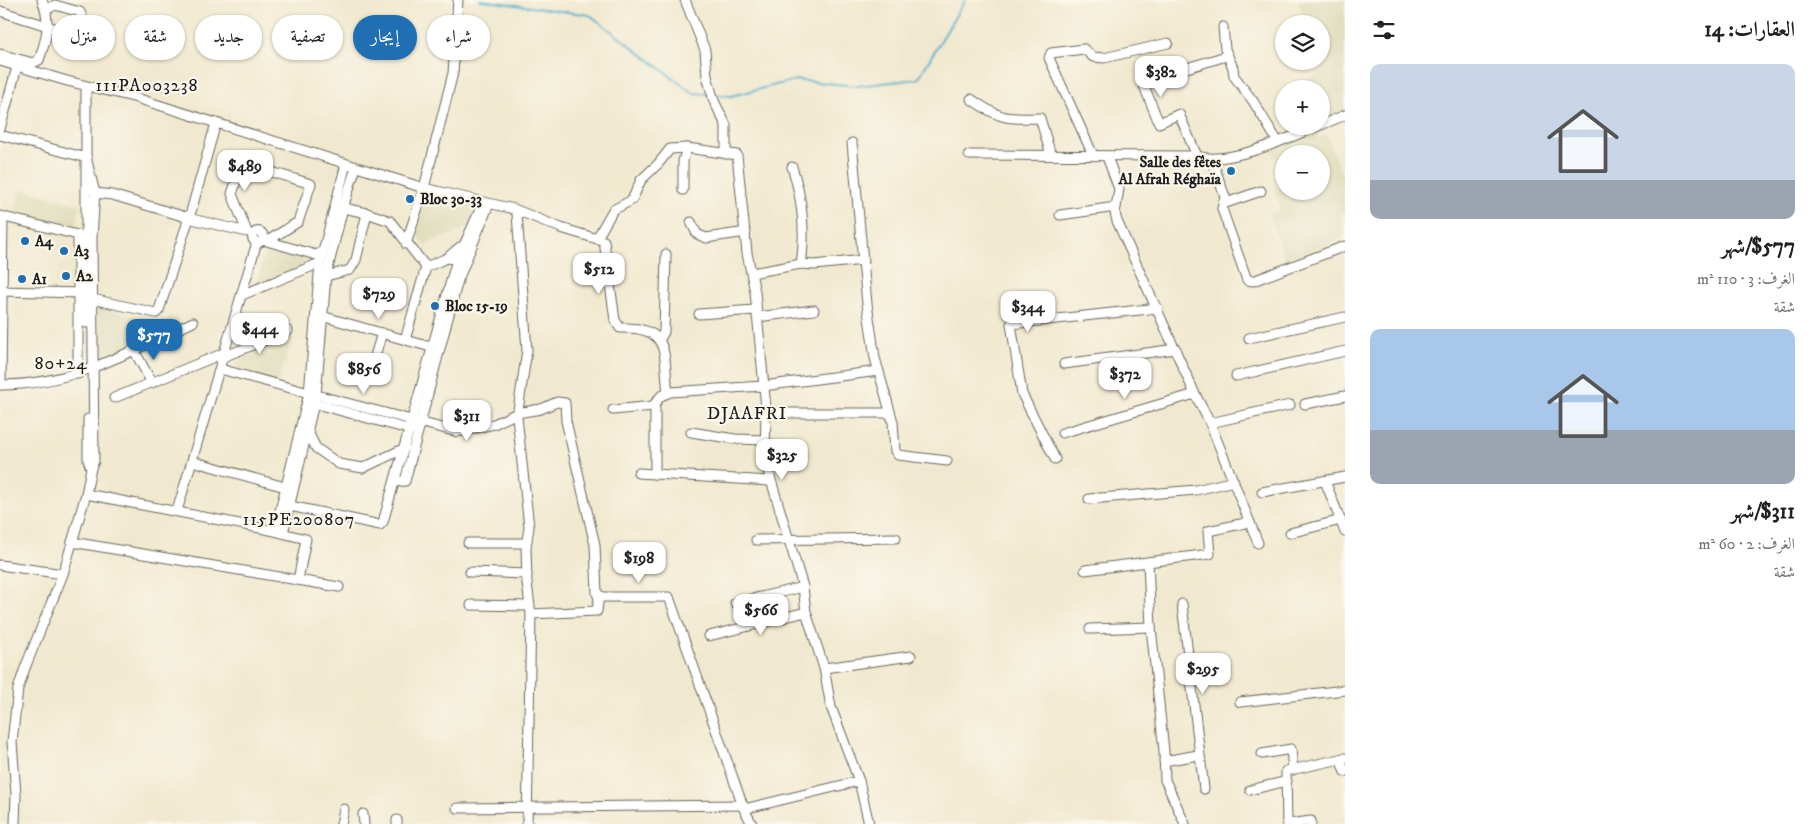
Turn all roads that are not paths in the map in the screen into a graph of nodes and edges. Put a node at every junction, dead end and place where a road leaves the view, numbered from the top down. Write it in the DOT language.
graph roads {
  1 [pos="42,0"];
  2 [pos="458,0"];
  3 [pos="685,0"];
  4 [pos="46,10"];
  5 [pos="0,11"];
  6 [pos="49,25"];
  7 [pos="1223,27"];
  8 [pos="1168,43"];
  9 [pos="0,54"];
  10 [pos="1226,56"];
  11 [pos="0,61"];
  12 [pos="17,67"];
  13 [pos="86,86"];
  14 [pos="971,99"];
  15 [pos="1345,116"];
  16 [pos="1330,122"];
  17 [pos="216,123"];
  18 [pos="0,129"];
  19 [pos="0,135"];
  20 [pos="1296,135"];
  21 [pos="1278,142"];
  22 [pos="852,143"];
  23 [pos="687,148"];
  24 [pos="726,154"];
  25 [pos="969,155"];
  26 [pos="1051,155"];
  27 [pos="1093,155"];
  28 [pos="1197,156"];
  29 [pos="1107,157"];
  30 [pos="87,159"];
  31 [pos="1212,160"];
  32 [pos="346,164"];
  33 [pos="356,167"];
  34 [pos="792,167"];
  35 [pos="424,188"];
  36 [pos="682,190"];
  37 [pos="1261,191"];
  38 [pos="91,192"];
  39 [pos="486,203"];
  40 [pos="1223,204"];
  41 [pos="1116,207"];
  42 [pos="343,208"];
  43 [pos="514,210"];
  44 [pos="367,213"];
  45 [pos="1,216"];
  46 [pos="1060,216"];
  47 [pos="189,218"];
  48 [pos="691,222"];
  49 [pos="746,232"];
  50 [pos="468,235"];
  51 [pos="85,236"];
  52 [pos="258,238"];
  53 [pos="597,238"];
  54 [pos="406,244"];
  55 [pos="1345,246"];
  56 [pos="322,252"];
  57 [pos="666,254"];
  58 [pos="447,258"];
  59 [pos="864,260"];
  60 [pos="320,263"];
  61 [pos="456,263"];
  62 [pos="801,264"];
  63 [pos="426,267"];
  64 [pos="752,273"];
  65 [pos="326,276"];
  66 [pos="1,291"];
  67 [pos="242,294"];
  68 [pos="85,295"];
  69 [pos="1158,308"];
  70 [pos="814,310"];
  71 [pos="699,314"];
  72 [pos="756,314"];
  73 [pos="320,316"];
  74 [pos="1345,318"];
  75 [pos="193,322"];
  76 [pos="288,331"];
  77 [pos="382,333"];
  78 [pos="1249,338"];
  79 [pos="660,339"];
  80 [pos="405,340"];
  81 [pos="434,348"];
  82 [pos="1176,349"];
  83 [pos="134,350"];
  84 [pos="1345,350"];
  85 [pos="224,355"];
  86 [pos="1064,364"];
  87 [pos="220,369"];
  88 [pos="371,369"];
  89 [pos="91,370"];
  90 [pos="879,371"];
  91 [pos="78,374"];
  92 [pos="1236,376"];
  93 [pos="152,383"];
  94 [pos="1,385"];
  95 [pos="763,386"];
  96 [pos="668,393"];
  97 [pos="1195,394"];
  98 [pos="1345,396"];
  99 [pos="114,398"];
  100 [pos="312,398"];
  101 [pos="1305,404"];
  102 [pos="1290,405"];
  103 [pos="653,406"];
  104 [pos="613,410"];
  105 [pos="517,413"];
  106 [pos="765,413"];
  107 [pos="890,413"];
  108 [pos="1210,423"];
  109 [pos="415,426"];
  110 [pos="308,432"];
  111 [pos="690,432"];
  112 [pos="1062,432"];
  113 [pos="766,440"];
  114 [pos="405,448"];
  115 [pos="1055,458"];
  116 [pos="192,461"];
  117 [pos="947,461"];
  118 [pos="638,473"];
  119 [pos="655,474"];
  120 [pos="1345,477"];
  121 [pos="400,481"];
  122 [pos="770,481"];
  123 [pos="1234,481"];
  124 [pos="1325,481"];
  125 [pos="285,487"];
  126 [pos="1262,492"];
  127 [pos="86,494"];
  128 [pos="1089,499"];
  129 [pos="290,506"];
  130 [pos="177,511"];
  131 [pos="1341,520"];
  132 [pos="1250,522"];
  133 [pos="279,532"];
  134 [pos="1345,532"];
  135 [pos="1290,533"];
  136 [pos="896,538"];
  137 [pos="788,539"];
  138 [pos="756,540"];
  139 [pos="72,542"];
  140 [pos="526,542"];
  141 [pos="468,543"];
  142 [pos="1258,543"];
  143 [pos="1148,562"];
  144 [pos="0,565"];
  145 [pos="1085,570"];
  146 [pos="470,572"];
  147 [pos="63,574"];
  148 [pos="526,574"];
  149 [pos="298,580"];
  150 [pos="339,587"];
  151 [pos="803,587"];
  152 [pos="599,596"];
  153 [pos="736,603"];
  154 [pos="1182,604"];
  155 [pos="471,605"];
  156 [pos="530,610"];
  157 [pos="806,612"];
  158 [pos="1151,627"];
  159 [pos="1090,629"];
  160 [pos="710,636"];
  161 [pos="911,656"];
  162 [pos="824,668"];
  163 [pos="1345,690"];
  164 [pos="1240,702"];
  165 [pos="1262,754"];
  166 [pos="1198,755"];
  167 [pos="1343,758"];
  168 [pos="1164,761"];
  169 [pos="1293,770"];
  170 [pos="1345,772"];
  171 [pos="859,781"];
  172 [pos="1286,782"];
  173 [pos="1204,789"];
  174 [pos="1250,790"];
  175 [pos="527,806"];
  176 [pos="744,807"];
  177 [pos="457,808"];
  178 [pos="344,809"];
  179 [pos="363,814"];
  180 [pos="15,824"];
  181 [pos="341,824"];
  182 [pos="364,824"];
  183 [pos="527,824"];
  184 [pos="752,824"];
  185 [pos="869,824"];
  186 [pos="1184,824"];
  187 [pos="1288,824"];
  188 [pos="1311,824"];
  1 -- 4 [label="street"];
  2 -- 35 [label="street"];
  3 -- 24 [label="street"];
  4 -- 6 [label="street"];
  4 -- 6 [label="street"];
  5 -- 6 [label="street"];
  6 -- 9 [label="street"];
  7 -- 10 [label="street"];
  8 -- 27 [label="street"];
  10 -- 21 [label="street"];
  10 -- 28 [label="street"];
  11 -- 12 [label="street"];
  12 -- 13 [label="street"];
  12 -- 18 [label="street"];
  13 -- 17 [label="street"];
  13 -- 30 [label="street"];
  14 -- 26 [label="street"];
  15 -- 16 [label="street"];
  17 -- 32 [label="street"];
  17 -- 47 [label="street"];
  19 -- 30 [label="street"];
  20 -- 21 [label="street"];
  21 -- 31 [label="street"];
  22 -- 59 [label="street"];
  23 -- 24 [label="street"];
  23 -- 36 [label="street"];
  23 -- 53 [label="street"];
  24 -- 49 [label="street"];
  25 -- 26 [label="street"];
  26 -- 27 [label="street"];
  27 -- 29 [label="street"];
  28 -- 29 [label="street"];
  28 -- 31 [label="street"];
  29 -- 41 [label="street"];
  30 -- 38 [label="street"];
  31 -- 40 [label="street"];
  32 -- 33 [label="street"];
  32 -- 56 [label="street"];
  33 -- 35 [label="street"];
  33 -- 42 [label="street"];
  34 -- 62 [label="street"];
  35 -- 39 [label="street"];
  35 -- 54 [label="street"];
  37 -- 40 [label="street"];
  38 -- 47 [label="street"];
  38 -- 51 [label="street"];
  39 -- 43 [label="street"];
  39 -- 50 [label="street"];
  39 -- 109 [label="street"];
  40 -- 55 [label="street"];
  41 -- 46 [label="street"];
  41 -- 69 [label="street"];
  42 -- 44 [label="street"];
  42 -- 65 [label="street"];
  43 -- 53 [label="street"];
  43 -- 105 [label="street"];
  44 -- 54 [label="street"];
  44 -- 65 [label="street"];
  45 -- 51 [label="street"];
  45 -- 66 [label="street"];
  47 -- 52 [label="street"];
  47 -- 68 [label="street"];
  48 -- 49 [label="street"];
  49 -- 64 [label="street"];
  50 -- 58 [label="street"];
  50 -- 61 [label="street"];
  51 -- 68 [label="street"];
  51 -- 68 [label="street"];
  52 -- 52 [label="street"];
  52 -- 56 [label="street"];
  52 -- 67 [label="street"];
  53 -- 79 [label="street"];
  54 -- 63 [label="street"];
  56 -- 60 [label="street"];
  57 -- 79 [label="street"];
  58 -- 61 [label="street"];
  58 -- 63 [label="street"];
  59 -- 62 [label="street"];
  59 -- 90 [label="street"];
  60 -- 67 [label="street"];
  60 -- 73 [label="street"];
  61 -- 81 [label="street"];
  62 -- 64 [label="street"];
  63 -- 80 [label="street"];
  64 -- 72 [label="street"];
  65 -- 73 [label="street"];
  66 -- 68 [label="street"];
  66 -- 94 [label="street"];
  67 -- 85 [label="street"];
  68 -- 89 [label="street"];
  68 -- 91 [label="street"];
  69 -- 82 [label="street"];
  69 -- 115 [label="street"];
  70 -- 72 [label="street"];
  71 -- 72 [label="street"];
  72 -- 95 [label="street"];
  73 -- 77 [label="street"];
  73 -- 100 [label="street"];
  74 -- 78 [label="street"];
  75 -- 83 [label="street"];
  76 -- 85 [label="street"];
  77 -- 80 [label="street"];
  77 -- 88 [label="street"];
  79 -- 96 [label="street"];
  80 -- 81 [label="street"];
  81 -- 109 [label="street"];
  82 -- 86 [label="street"];
  82 -- 97 [label="street"];
  83 -- 89 [label="street"];
  83 -- 93 [label="street"];
  84 -- 92 [label="street"];
  85 -- 87 [label="street"];
  85 -- 93 [label="street"];
  87 -- 100 [label="street"];
  87 -- 116 [label="street"];
  89 -- 91 [label="street"];
  89 -- 127 [label="street"];
  90 -- 95 [label="street"];
  90 -- 107 [label="street"];
  91 -- 94 [label="street"];
  93 -- 99 [label="street"];
  95 -- 96 [label="street"];
  95 -- 106 [label="street"];
  96 -- 103 [label="street"];
  97 -- 108 [label="street"];
  97 -- 112 [label="street"];
  98 -- 101 [label="street"];
  100 -- 109 [label="street"];
  100 -- 110 [label="street"];
  100 -- 125 [label="street"];
  102 -- 108 [label="street"];
  103 -- 104 [label="street"];
  103 -- 119 [label="street"];
  105 -- 109 [label="street"];
  105 -- 140 [label="street"];
  105 -- 152 [label="street"];
  106 -- 107 [label="street"];
  106 -- 113 [label="street"];
  107 -- 117 [label="street"];
  108 -- 123 [label="street"];
  109 -- 114 [label="street"];
  109 -- 121 [label="street"];
  110 -- 114 [label="street"];
  110 -- 129 [label="street"];
  111 -- 113 [label="street"];
  113 -- 122 [label="street"];
  114 -- 121 [label="street"];
  116 -- 125 [label="street"];
  116 -- 130 [label="street"];
  118 -- 119 [label="street"];
  119 -- 122 [label="street"];
  120 -- 124 [label="street"];
  121 -- 129 [label="street"];
  122 -- 137 [label="street"];
  123 -- 128 [label="street"];
  123 -- 132 [label="street"];
  124 -- 126 [label="street"];
  124 -- 131 [label="street"];
  125 -- 133 [label="street"];
  127 -- 130 [label="street"];
  127 -- 139 [label="street"];
  129 -- 133 [label="street"];
  130 -- 133 [label="street"];
  131 -- 134 [label="street"];
  131 -- 135 [label="street"];
  132 -- 142 [label="street"];
  132 -- 143 [label="street"];
  133 -- 149 [label="street"];
  136 -- 137 [label="street"];
  137 -- 138 [label="street"];
  137 -- 151 [label="street"];
  139 -- 147 [label="street"];
  139 -- 149 [label="street"];
  140 -- 141 [label="street"];
  140 -- 148 [label="street"];
  143 -- 145 [label="street"];
  143 -- 158 [label="street"];
  144 -- 147 [label="street"];
  146 -- 148 [label="street"];
  147 -- 180 [label="street"];
  148 -- 156 [label="street"];
  149 -- 150 [label="street"];
  151 -- 153 [label="street"];
  151 -- 157 [label="street"];
  152 -- 156 [label="street"];
  152 -- 176 [label="street"];
  154 -- 166 [label="street"];
  155 -- 156 [label="street"];
  156 -- 175 [label="street"];
  157 -- 160 [label="street"];
  157 -- 162 [label="street"];
  158 -- 159 [label="street"];
  158 -- 168 [label="street"];
  161 -- 162 [label="street"];
  162 -- 171 [label="street"];
  163 -- 164 [label="street"];
  165 -- 169 [label="street"];
  166 -- 168 [label="street"];
  166 -- 173 [label="street"];
  167 -- 169 [label="street"];
  167 -- 170 [label="street"];
  168 -- 186 [label="street"];
  169 -- 172 [label="street"];
  171 -- 176 [label="street"];
  171 -- 185 [label="street"];
  172 -- 174 [label="street"];
  172 -- 187 [label="street"];
  175 -- 176 [label="street"];
  175 -- 177 [label="street"];
  175 -- 183 [label="street"];
  176 -- 184 [label="street"];
  178 -- 181 [label="street"];
  179 -- 182 [label="street"];
  187 -- 188 [label="street"];
}
